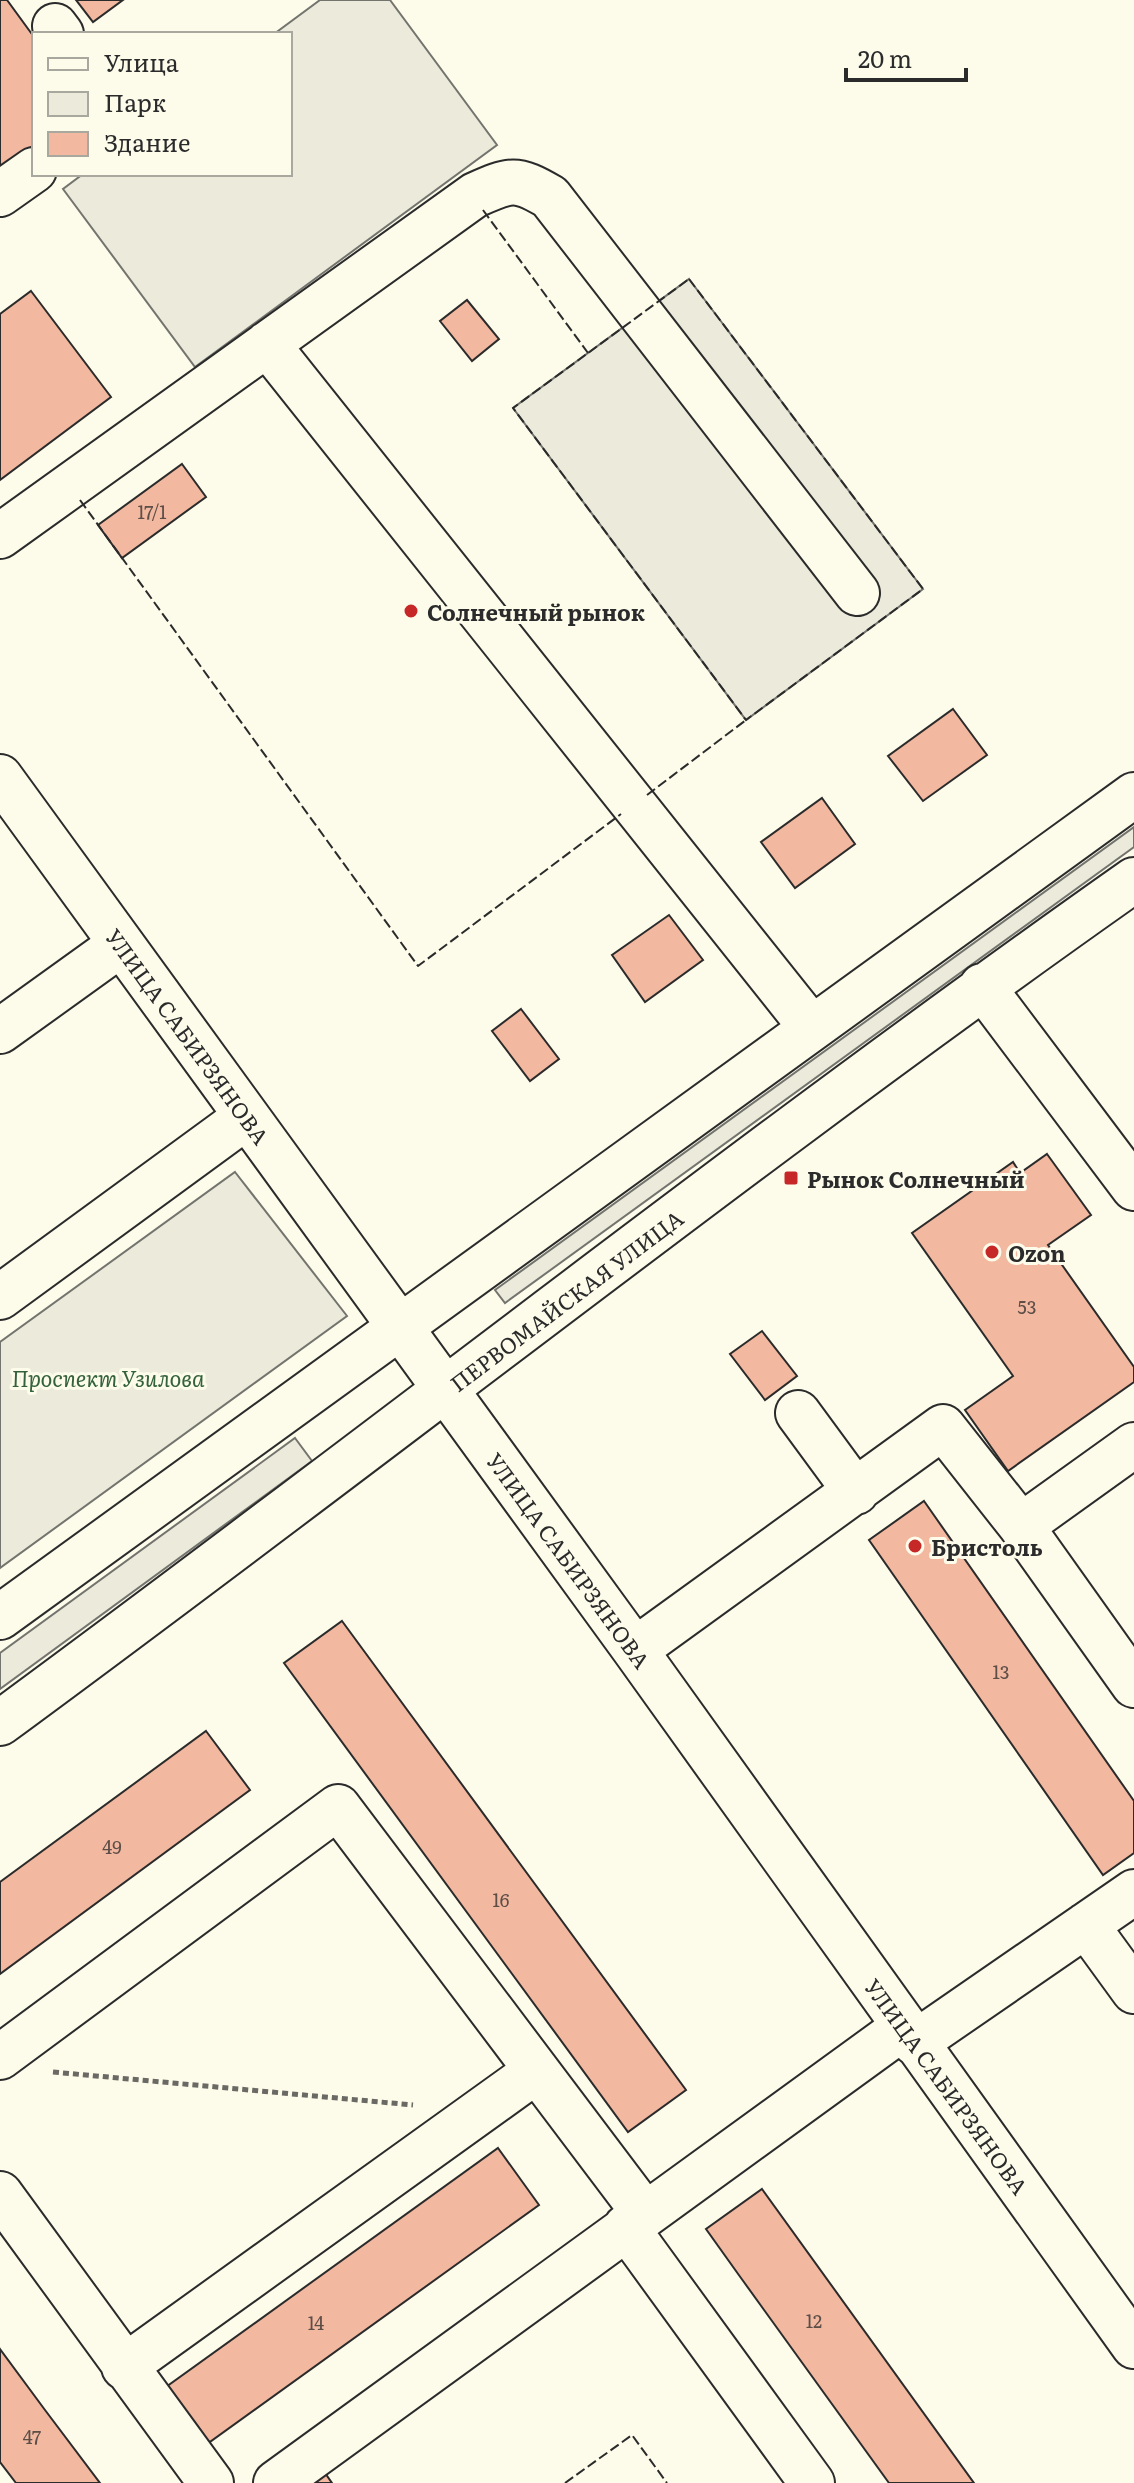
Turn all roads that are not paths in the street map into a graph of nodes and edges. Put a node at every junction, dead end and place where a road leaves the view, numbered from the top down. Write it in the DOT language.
graph roads {
  1 [pos="32,171"];
  2 [pos="0,194"];
  3 [pos="267,344"];
  4 [pos="0,536"];
  5 [pos="857,593"];
  6 [pos="0,777"];
  7 [pos="1134,795"];
  8 [pos="1134,880"];
  9 [pos="121,944"];
  10 [pos="982,986"];
  11 [pos="811,1027"];
  12 [pos="0,1031"];
  13 [pos="246,1117"];
  14 [pos="1133,1184"];
  15 [pos="0,1297"];
  16 [pos="399,1328"];
  17 [pos="445,1391"];
  18 [pos="798,1413"];
  19 [pos="1134,1445"];
  20 [pos="856,1492"];
  21 [pos="1021,1526"];
  22 [pos="0,1617"];
  23 [pos="635,1650"];
  24 [pos="1134,1685"];
  25 [pos="0,1723"];
  26 [pos="1134,1892"];
  27 [pos="1086,1925"];
  28 [pos="1134,1991"];
  29 [pos="910,2035"];
  30 [pos="0,2057"];
  31 [pos="536,2071"];
  32 [pos="0,2194"];
  33 [pos="636,2220"];
  34 [pos="1134,2346"];
  35 [pos="124,2367"];
  36 [pos="211,2483"];
  37 [pos="276,2483"];
  38 [pos="812,2483"];
  1 -- 2 [label="street"];
  3 -- 4 [label="street"];
  3 -- 5 [label="street"];
  3 -- 11 [label="street"];
  6 -- 9 [label="street, УЛИЦА САБИРЗЯНОВА"];
  7 -- 11 [label="street"];
  8 -- 10 [label="street, ПЕРВОМАЙСКАЯ УЛИЦА"];
  9 -- 12 [label="street"];
  9 -- 13 [label="street, УЛИЦА САБИРЗЯНОВА"];
  10 -- 14 [label="street"];
  10 -- 17 [label="street, ПЕРВОМАЙСКАЯ УЛИЦА"];
  11 -- 16 [label="street"];
  13 -- 15 [label="street"];
  13 -- 16 [label="street, УЛИЦА САБИРЗЯНОВА"];
  16 -- 17 [label="street, УЛИЦА САБИРЗЯНОВА"];
  16 -- 22 [label="street"];
  17 -- 23 [label="street, УЛИЦА САБИРЗЯНОВА"];
  17 -- 25 [label="street, ПЕРВОМАЙСКАЯ УЛИЦА"];
  18 -- 20 [label="street"];
  19 -- 21 [label="street"];
  20 -- 21 [label="street"];
  20 -- 23 [label="street"];
  21 -- 24 [label="street"];
  23 -- 29 [label="street, УЛИЦА САБИРЗЯНОВА"];
  26 -- 27 [label="street"];
  27 -- 28 [label="street"];
  27 -- 29 [label="street"];
  29 -- 33 [label="street"];
  29 -- 34 [label="street, УЛИЦА САБИРЗЯНОВА"];
  30 -- 31 [label="street"];
  31 -- 33 [label="street"];
  31 -- 35 [label="street"];
  32 -- 35 [label="street"];
  33 -- 37 [label="street"];
  33 -- 38 [label="street"];
  35 -- 36 [label="street"];
}
